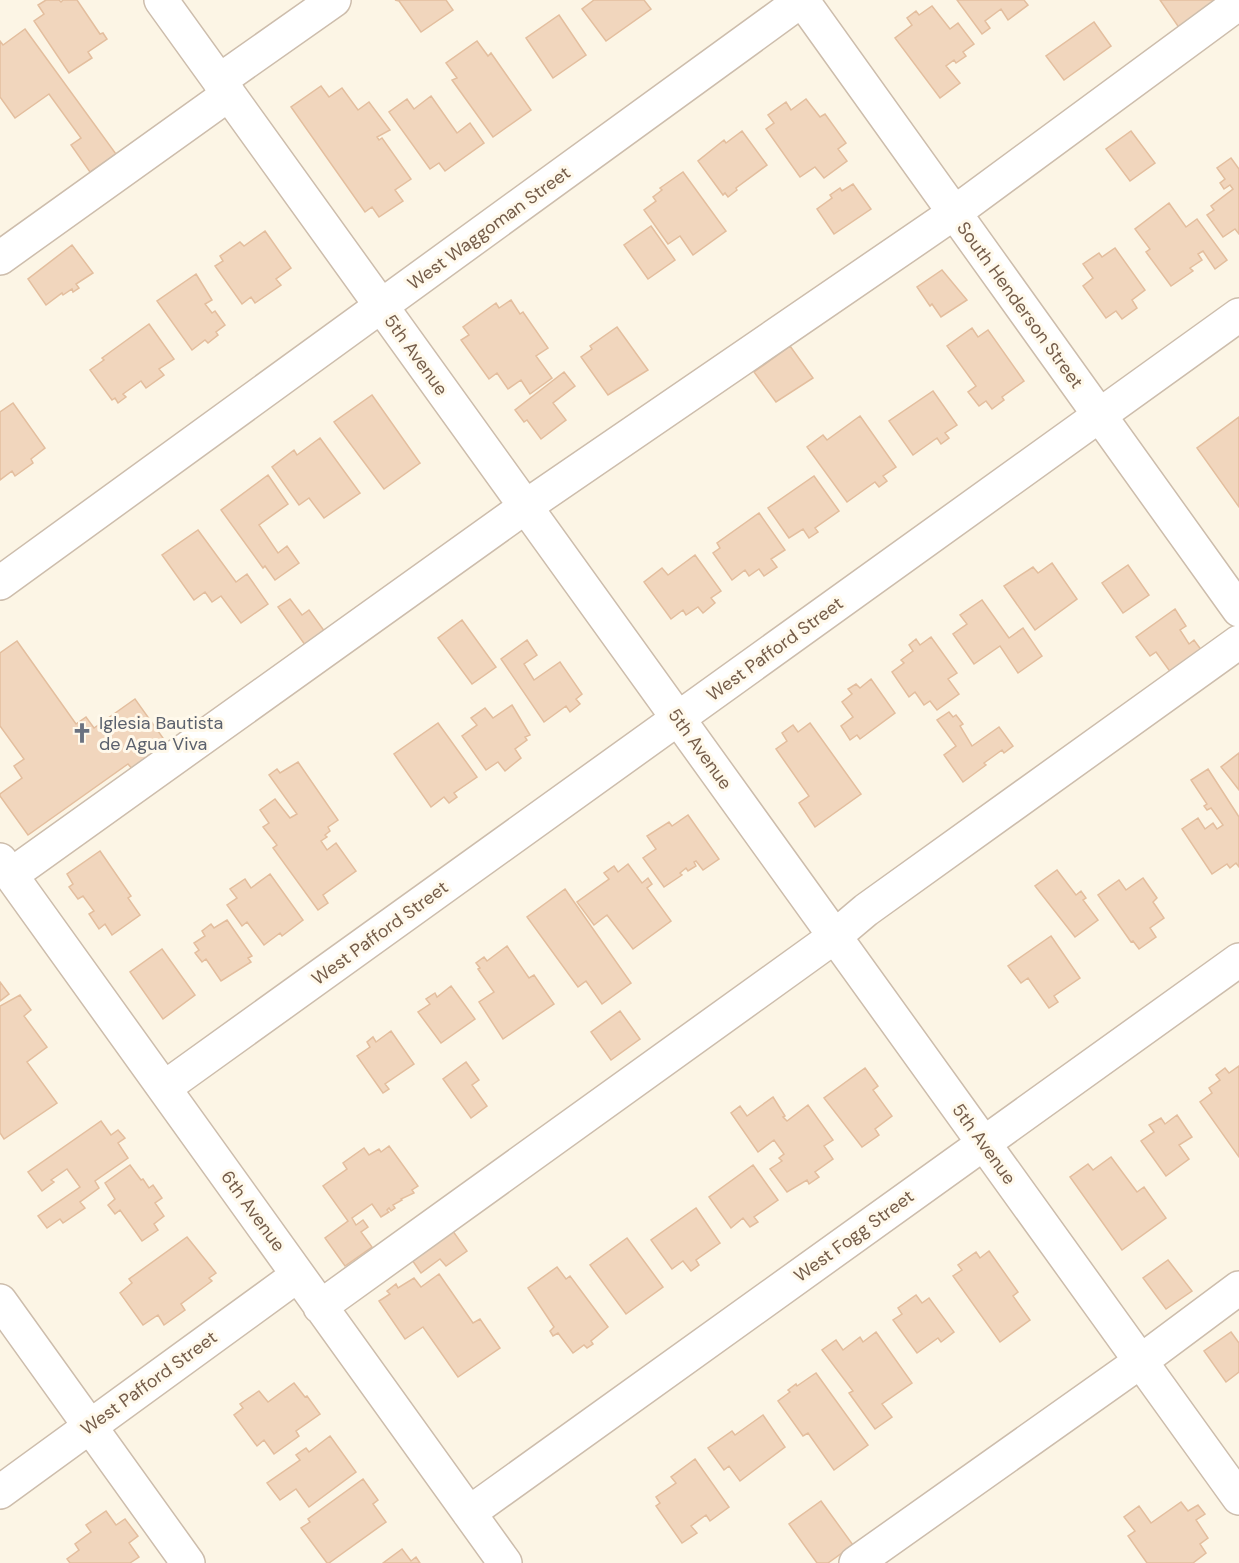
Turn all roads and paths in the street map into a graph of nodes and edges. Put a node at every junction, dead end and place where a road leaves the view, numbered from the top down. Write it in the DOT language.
graph roads {
  1 [pos="161,0"];
  2 [pos="334,0"];
  3 [pos="802,0"];
  4 [pos="1239,3"];
  5 [pos="224,88"];
  6 [pos="954,213"];
  7 [pos="0,258"];
  8 [pos="380,307"];
  9 [pos="1239,315"];
  10 [pos="1099,416"];
  11 [pos="525,507"];
  12 [pos="0,583"];
  13 [pos="1239,610"];
  14 [pos="1239,642"];
  15 [pos="678,719"];
  16 [pos="5,867"];
  17 [pos="834,937"];
  18 [pos="1239,960"];
  19 [pos="164,1088"];
  20 [pos="983,1143"];
  21 [pos="298,1275"];
  22 [pos="1239,1288"];
  23 [pos="0,1301"];
  24 [pos="320,1306"];
  25 [pos="1141,1361"];
  26 [pos="89,1426"];
  27 [pos="0,1492"];
  28 [pos="1239,1498"];
  29 [pos="469,1513"];
  30 [pos="188,1563"];
  31 [pos="505,1563"];
  32 [pos="856,1563"];
  1 -- 5 [label="street, 5th Avenue"];
  2 -- 5 [label="street"];
  3 -- 6 [label="street, South Henderson Street"];
  3 -- 8 [label="street, West Waggoman Street"];
  4 -- 6 [label="street"];
  5 -- 7 [label="street"];
  5 -- 8 [label="street, 5th Avenue"];
  6 -- 10 [label="street, South Henderson Street"];
  6 -- 11 [label="street"];
  8 -- 11 [label="street, 5th Avenue"];
  8 -- 12 [label="street, West Waggoman Street"];
  9 -- 10 [label="street, West Pafford Street"];
  10 -- 13 [label="street, South Henderson Street"];
  10 -- 15 [label="street, West Pafford Street"];
  11 -- 15 [label="street, 5th Avenue"];
  11 -- 16 [label="street"];
  14 -- 17 [label="street"];
  15 -- 17 [label="street, 5th Avenue"];
  15 -- 19 [label="street, West Pafford Street"];
  16 -- 19 [label="street, 6th Avenue"];
  17 -- 20 [label="street, 5th Avenue"];
  17 -- 24 [label="street"];
  18 -- 20 [label="street, West Fogg Street"];
  19 -- 21 [label="street, 6th Avenue"];
  20 -- 25 [label="street, 5th Avenue"];
  20 -- 29 [label="street, West Fogg Street"];
  21 -- 24 [label="street, 6th Avenue"];
  21 -- 26 [label="street, West Pafford Street"];
  22 -- 25 [label="street"];
  23 -- 26 [label="street"];
  24 -- 29 [label="street, 6th Avenue"];
  25 -- 28 [label="street, 5th Avenue"];
  25 -- 32 [label="street"];
  26 -- 27 [label="street, West Pafford Street"];
  26 -- 30 [label="street"];
  29 -- 31 [label="street, 6th Avenue"];
}
